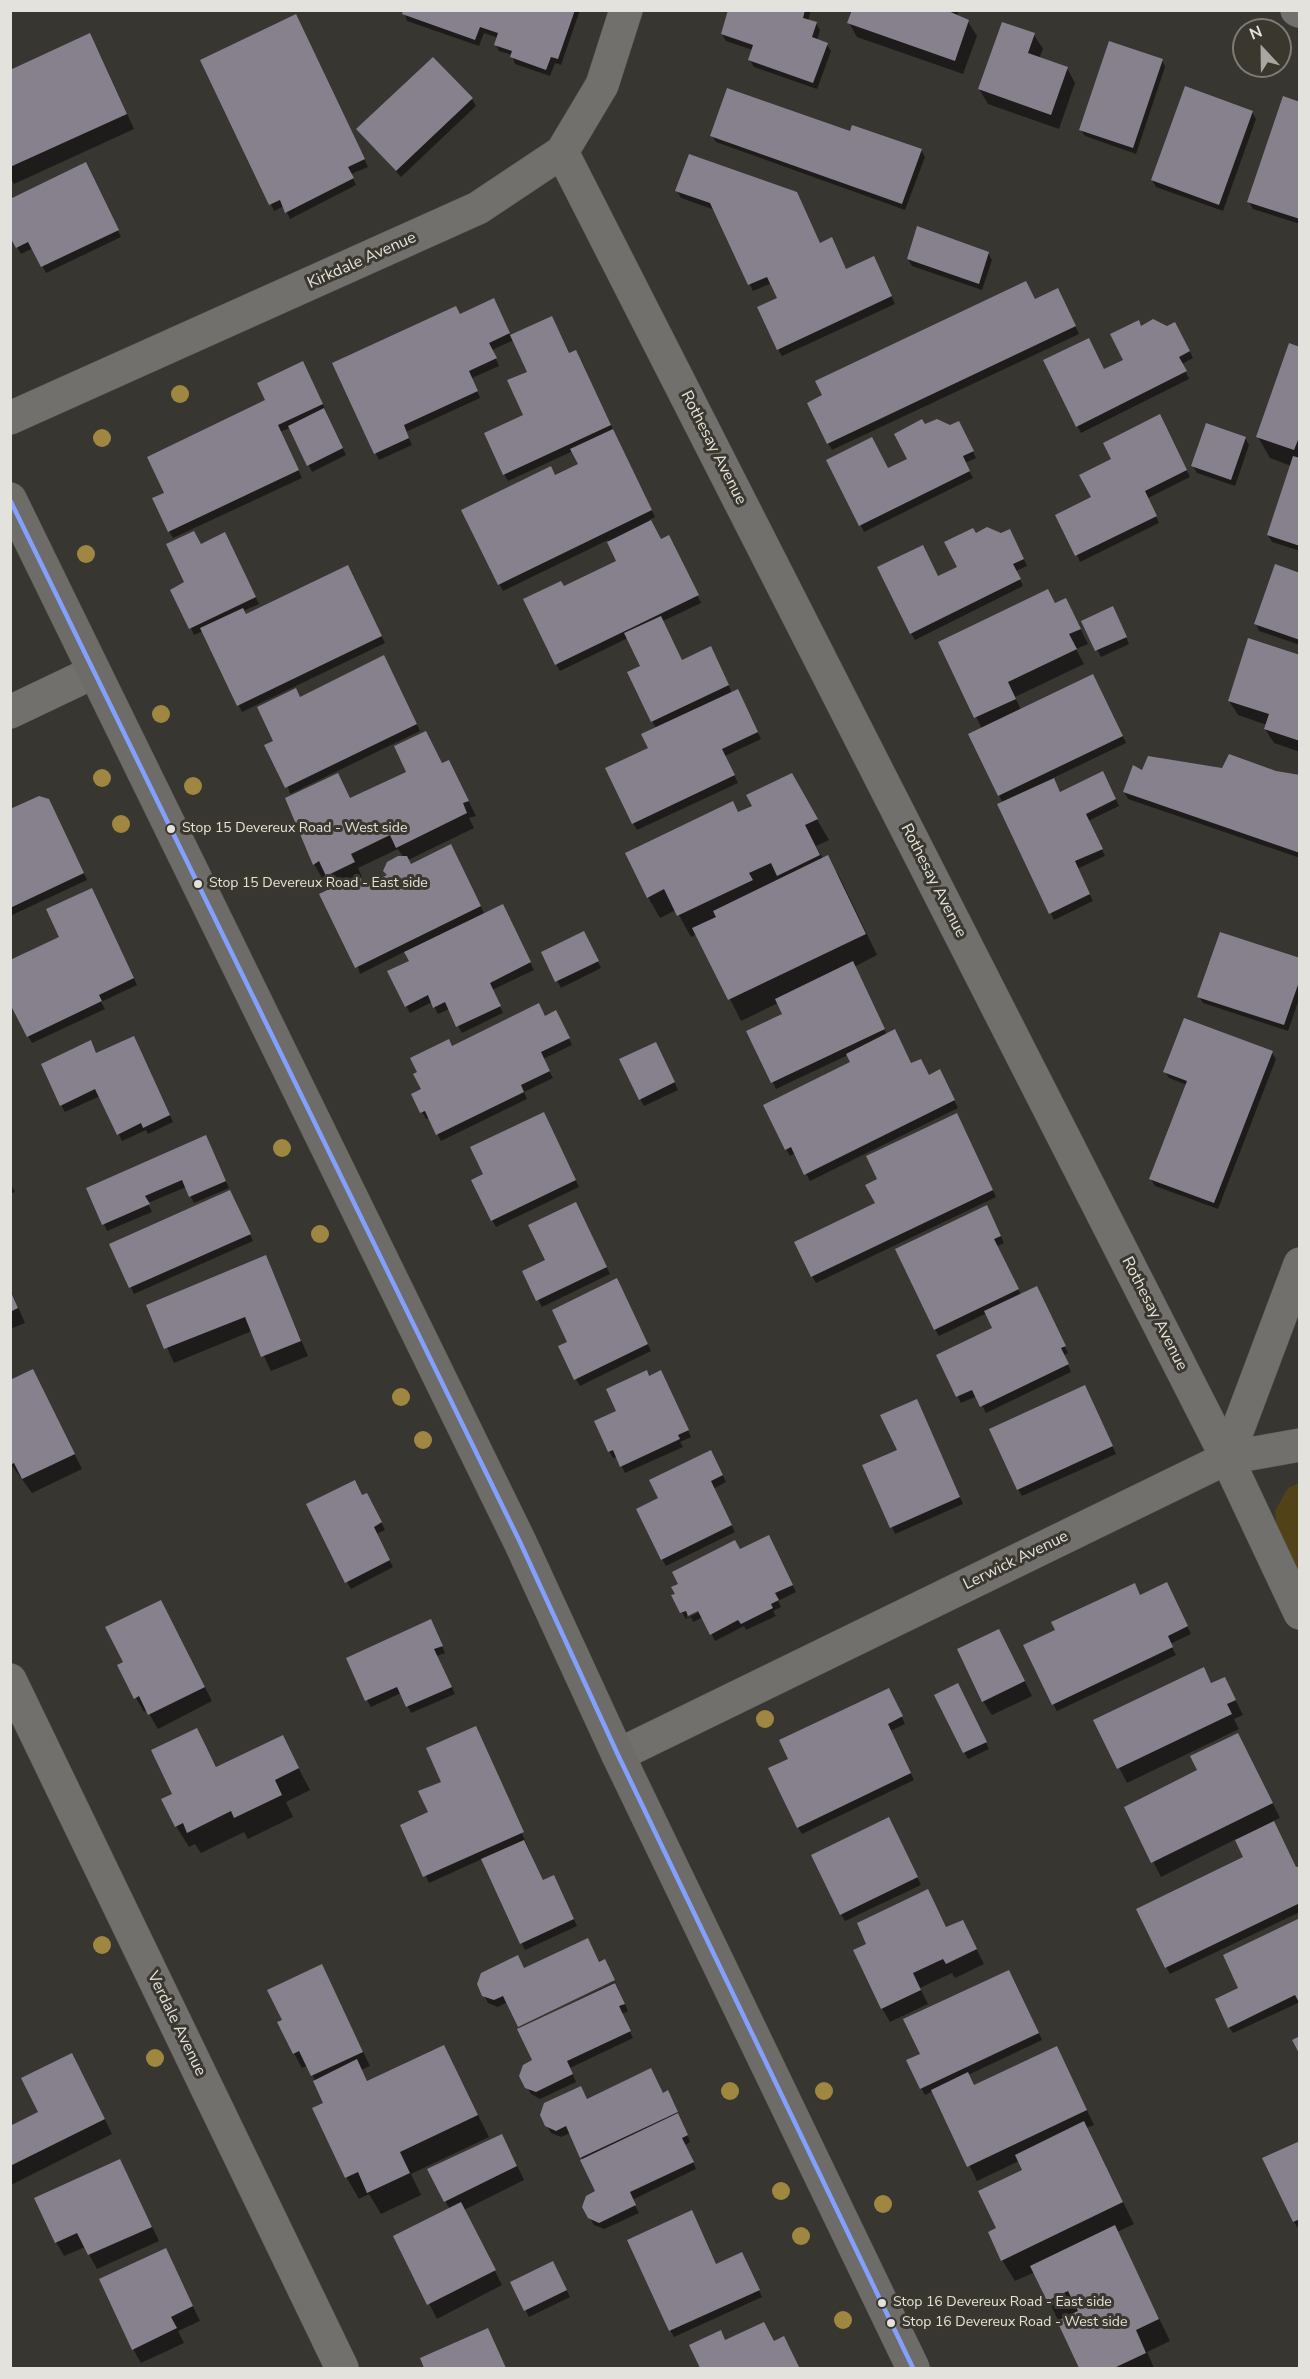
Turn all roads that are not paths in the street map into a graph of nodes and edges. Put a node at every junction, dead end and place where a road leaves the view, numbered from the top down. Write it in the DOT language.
graph roads {
  1 [pos="627,10"];
  2 [pos="562,152"];
  3 [pos="10,418"];
  4 [pos="10,499"];
  5 [pos="94,672"];
  6 [pos="10,712"];
  7 [pos="1299,1264"];
  8 [pos="1299,1445"];
  9 [pos="1227,1458"];
  10 [pos="1299,1613"];
  11 [pos="10,1680"];
  12 [pos="618,1755"];
  13 [pos="342,2368"];
  14 [pos="913,2368"];
  1 -- 2 [label="street, Kirkdale Avenue"];
  2 -- 3 [label="street, Kirkdale Avenue"];
  2 -- 9 [label="street, Rothesay Avenue"];
  4 -- 5 [label="street"];
  5 -- 6 [label="street"];
  5 -- 12 [label="street"];
  7 -- 9 [label="street"];
  8 -- 9 [label="street, Lerwick Avenue"];
  9 -- 10 [label="street, Rothesay Avenue"];
  9 -- 12 [label="street, Lerwick Avenue"];
  11 -- 13 [label="street, Verdale Avenue"];
  12 -- 14 [label="street"];
}
